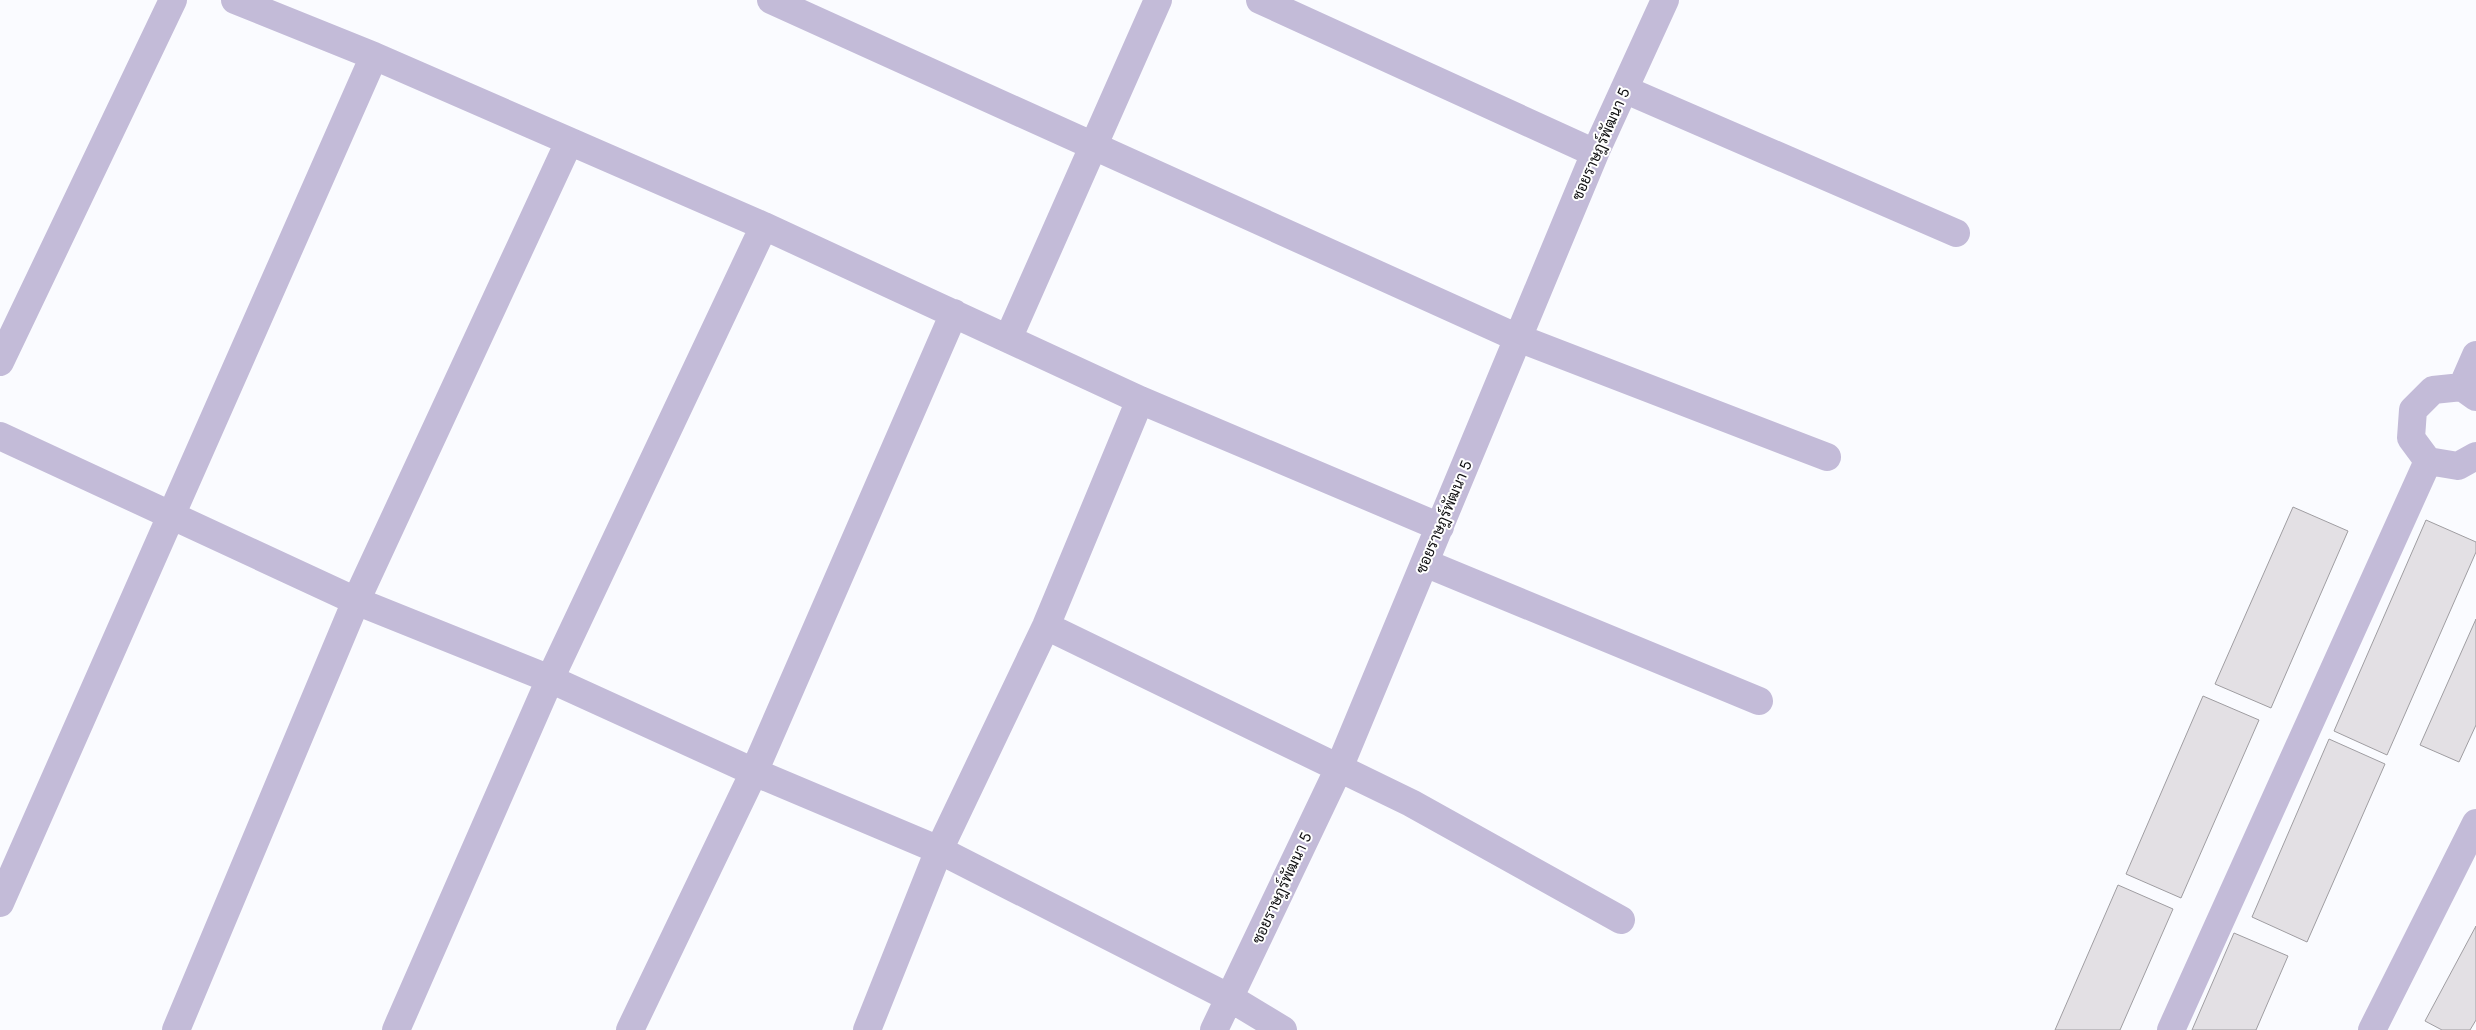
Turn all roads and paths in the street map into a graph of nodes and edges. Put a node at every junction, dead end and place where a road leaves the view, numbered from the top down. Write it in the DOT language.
graph roads {
  1 [pos="173,0"];
  2 [pos="235,0"];
  3 [pos="771,0"];
  4 [pos="1158,0"];
  5 [pos="1260,0"];
  6 [pos="1665,0"];
  7 [pos="374,56"];
  8 [pos="1626,90"];
  9 [pos="569,142"];
  10 [pos="1093,146"];
  11 [pos="1595,153"];
  12 [pos="764,226"];
  13 [pos="1956,233"];
  14 [pos="954,313"];
  15 [pos="1008,338"];
  16 [pos="1518,338"];
  17 [pos="2476,355"];
  18 [pos="0,362"];
  19 [pos="2469,392"];
  20 [pos="1140,400"];
  21 [pos="0,436"];
  22 [pos="2476,456"];
  23 [pos="1827,457"];
  24 [pos="2428,461"];
  25 [pos="172,517"];
  26 [pos="1440,527"];
  27 [pos="1425,563"];
  28 [pos="356,601"];
  29 [pos="1046,626"];
  30 [pos="550,679"];
  31 [pos="1759,701"];
  32 [pos="1339,768"];
  33 [pos="754,772"];
  34 [pos="2476,823"];
  35 [pos="939,850"];
  36 [pos="0,903"];
  37 [pos="1621,920"];
  38 [pos="1230,998"];
  39 [pos="176,1030"];
  40 [pos="396,1030"];
  41 [pos="630,1030"];
  42 [pos="867,1030"];
  43 [pos="1214,1030"];
  44 [pos="1283,1030"];
  45 [pos="2171,1030"];
  46 [pos="2372,1030"];
  1 -- 18 [label="street"];
  2 -- 7 [label="street"];
  3 -- 10 [label="street"];
  4 -- 10 [label="street"];
  5 -- 11 [label="street"];
  6 -- 8 [label="street, ซอยราษฎร์พัฒนา 5"];
  7 -- 9 [label="street"];
  7 -- 25 [label="street"];
  8 -- 11 [label="street, ซอยราษฎร์พัฒนา 5"];
  8 -- 13 [label="street"];
  9 -- 12 [label="street"];
  9 -- 28 [label="street"];
  10 -- 15 [label="street"];
  10 -- 16 [label="street"];
  11 -- 16 [label="street, ซอยราษฎร์พัฒนา 5"];
  12 -- 14 [label="street"];
  12 -- 30 [label="street"];
  14 -- 15 [label="street"];
  14 -- 33 [label="street"];
  15 -- 20 [label="street"];
  16 -- 23 [label="street"];
  16 -- 26 [label="street, ซอยราษฎร์พัฒนา 5"];
  17 -- 19 [label="street"];
  19 -- 24 [label="street"];
  20 -- 26 [label="street"];
  20 -- 29 [label="street"];
  21 -- 25 [label="street"];
  22 -- 24 [label="street"];
  24 -- 45 [label="street"];
  25 -- 28 [label="street"];
  25 -- 36 [label="street"];
  26 -- 27 [label="street, ซอยราษฎร์พัฒนา 5"];
  27 -- 31 [label="street"];
  27 -- 32 [label="street, ซอยราษฎร์พัฒนา 5"];
  28 -- 30 [label="street"];
  28 -- 39 [label="street"];
  29 -- 32 [label="street"];
  29 -- 35 [label="street"];
  30 -- 33 [label="street"];
  30 -- 40 [label="street"];
  32 -- 37 [label="street"];
  32 -- 38 [label="street, ซอยราษฎร์พัฒนา 5"];
  33 -- 35 [label="street"];
  33 -- 41 [label="street"];
  34 -- 46 [label="street"];
  35 -- 38 [label="street"];
  35 -- 42 [label="street"];
  38 -- 43 [label="street, ซอยราษฎร์พัฒนา 5"];
  38 -- 44 [label="street"];
}
